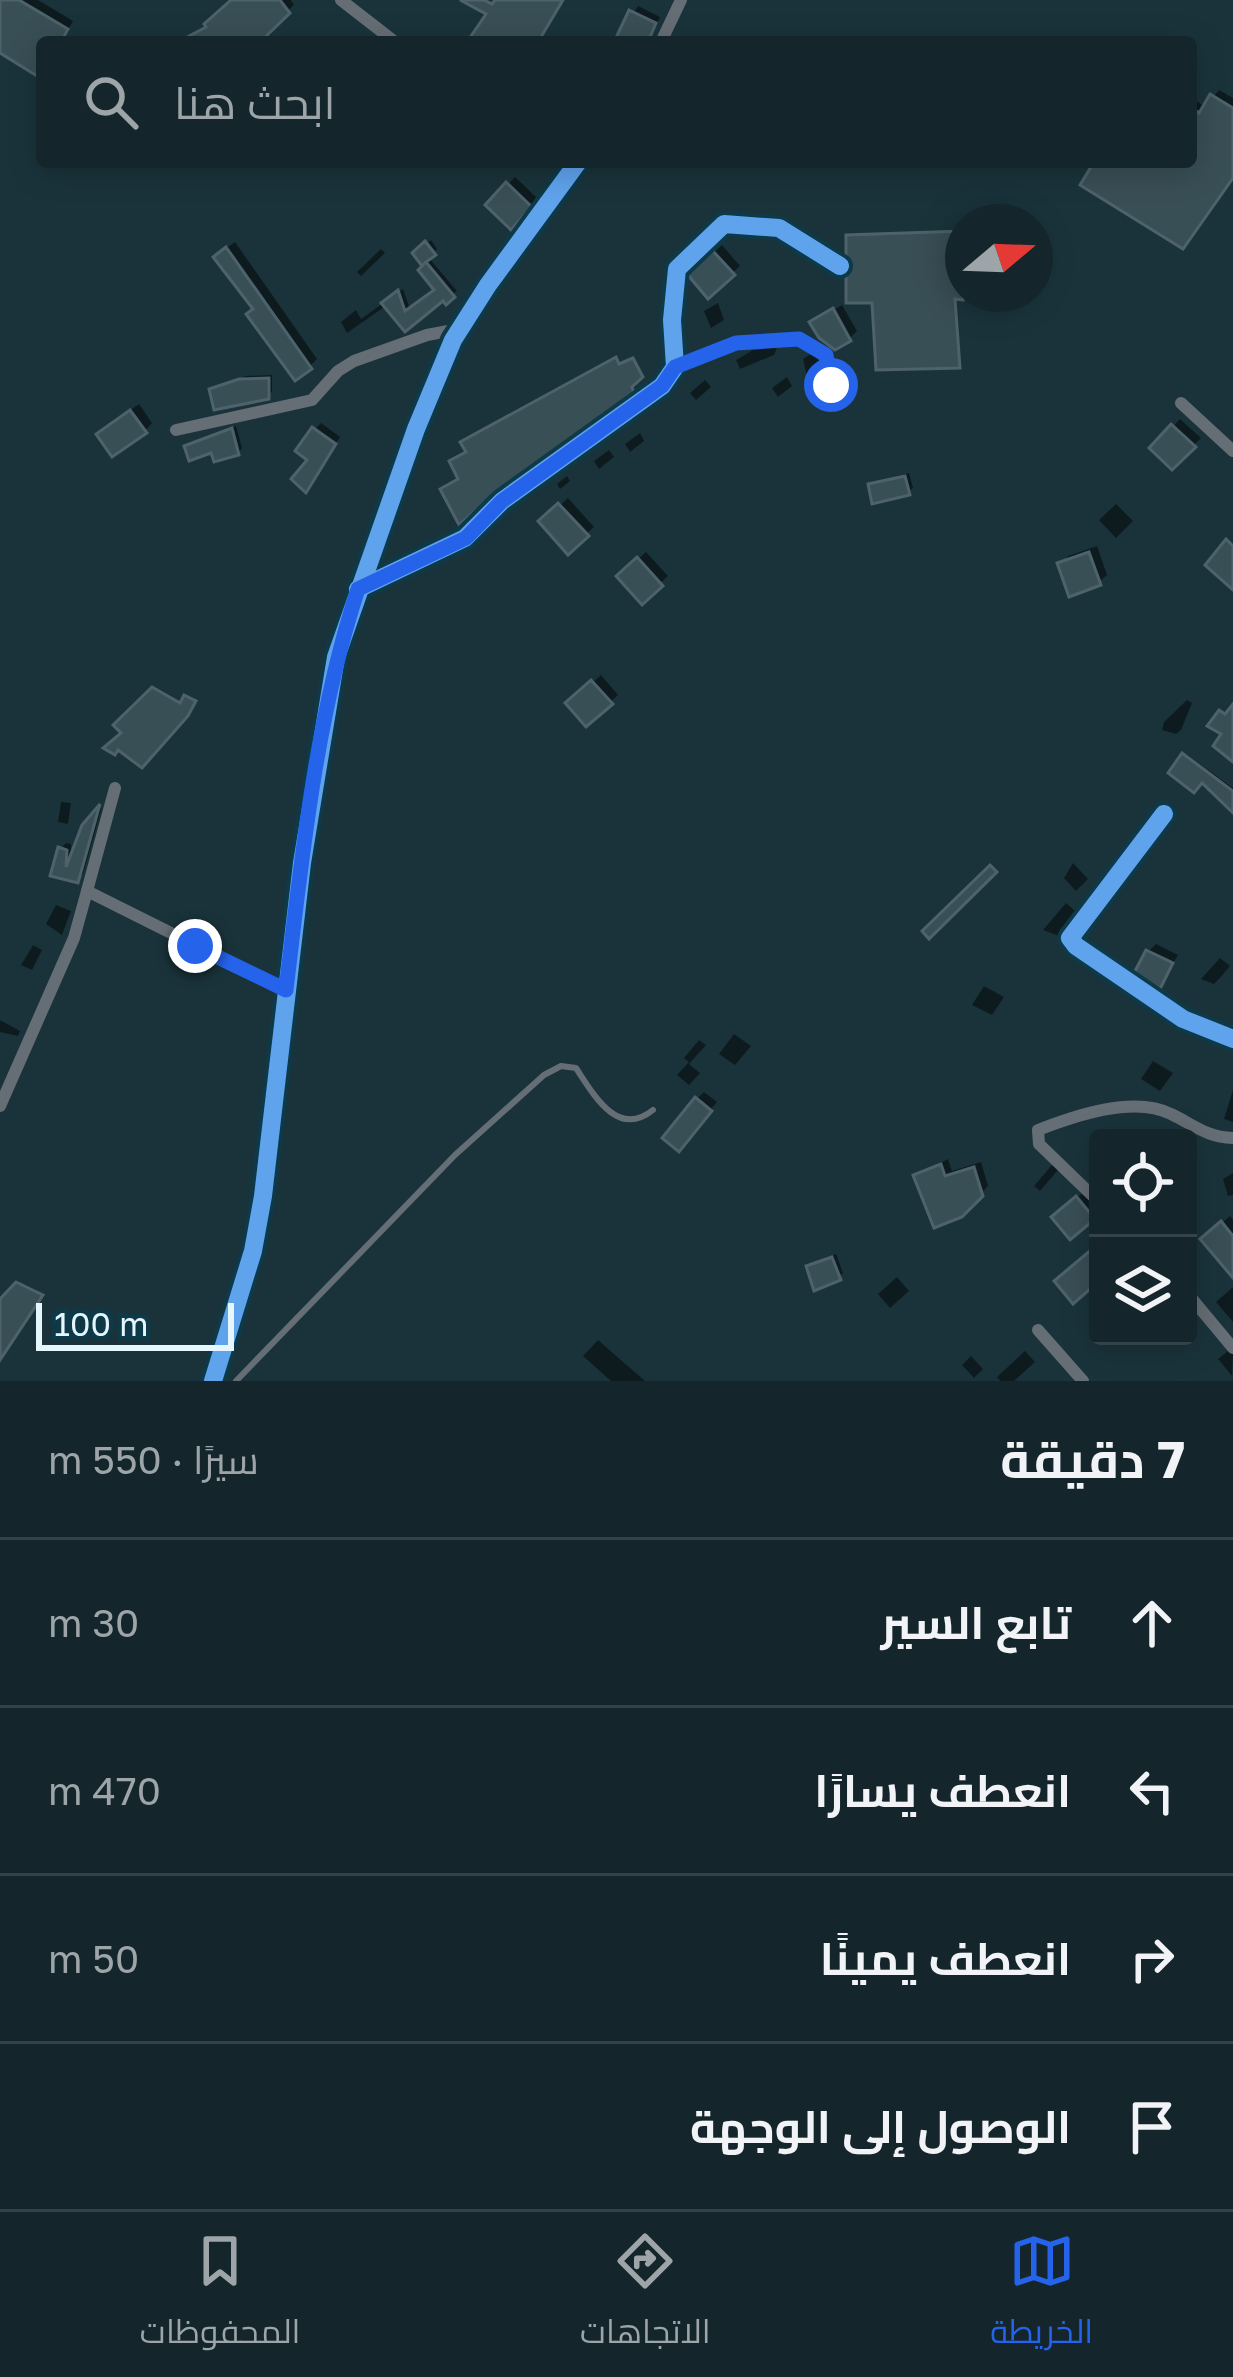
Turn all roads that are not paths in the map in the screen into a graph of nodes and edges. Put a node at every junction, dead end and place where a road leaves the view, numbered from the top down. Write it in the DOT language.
graph roads {
  1 [pos="340,0"];
  2 [pos="681,0"];
  3 [pos="387,36"];
  4 [pos="664,36"];
  5 [pos="574,168"];
  6 [pos="840,266"];
  7 [pos="460,329"];
  8 [pos="675,367"];
  9 [pos="831,385"];
  10 [pos="1181,403"];
  11 [pos="176,430"];
  12 [pos="1233,451"];
  13 [pos="358,589"];
  14 [pos="115,788"];
  15 [pos="1164,814"];
  16 [pos="87,891"];
  17 [pos="286,990"];
  18 [pos="1233,1039"];
  19 [pos="0,1106"];
  20 [pos="653,1110"];
  21 [pos="1194,1129"];
  22 [pos="1197,1131"];
  23 [pos="1233,1138"];
  24 [pos="1089,1192"];
  25 [pos="1197,1305"];
  26 [pos="1038,1330"];
  27 [pos="1233,1348"];
  28 [pos="214,1381"];
  29 [pos="236,1381"];
  30 [pos="1083,1381"];
  1 -- 3 [label="street"];
  2 -- 4 [label="street"];
  5 -- 7 [label="street"];
  6 -- 8 [label="street"];
  7 -- 11 [label="street"];
  7 -- 13 [label="street"];
  8 -- 9 [label="street"];
  8 -- 13 [label="street"];
  10 -- 12 [label="street"];
  13 -- 17 [label="street"];
  14 -- 16 [label="street"];
  15 -- 18 [label="street"];
  16 -- 17 [label="street"];
  16 -- 19 [label="street"];
  17 -- 28 [label="street"];
  20 -- 29 [label="lane"];
  21 -- 24 [label="street"];
  22 -- 23 [label="street"];
  25 -- 27 [label="street"];
  26 -- 30 [label="street"];
}
